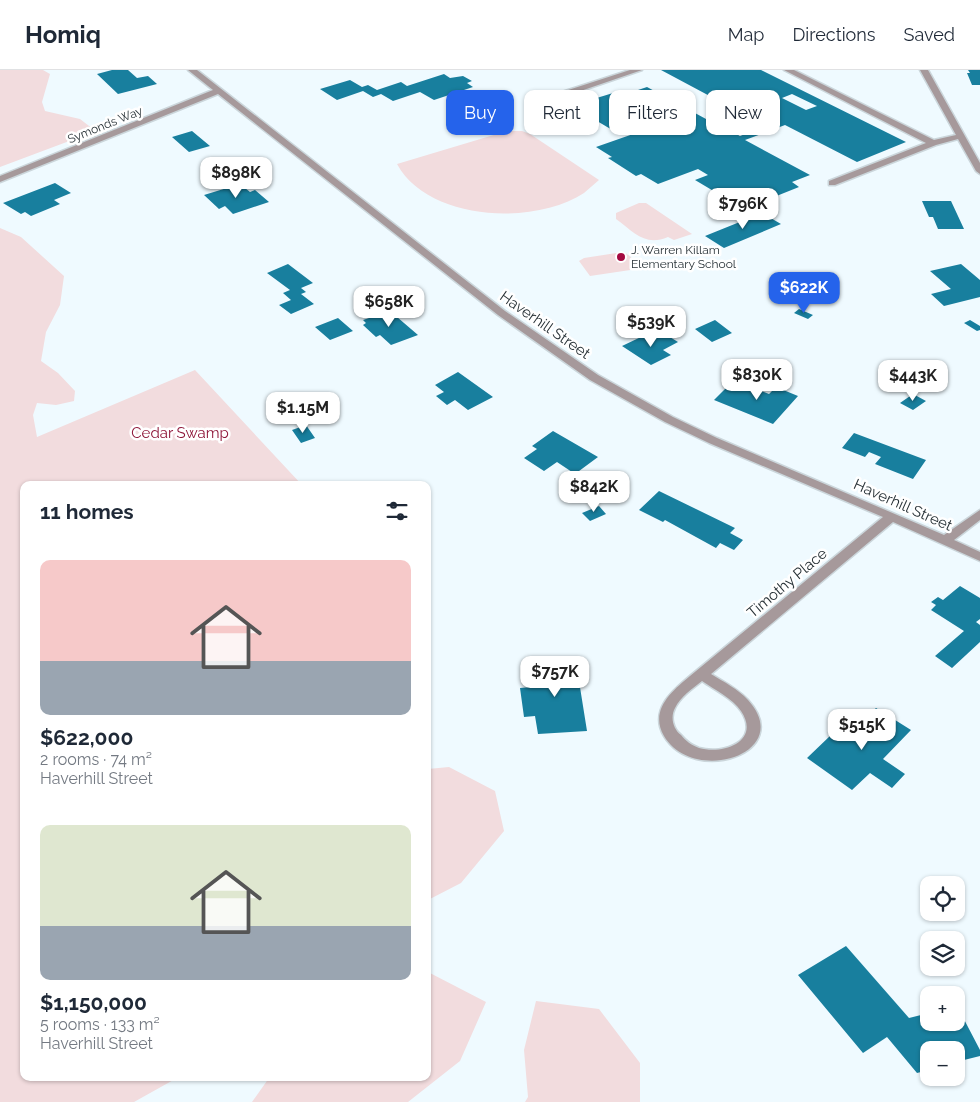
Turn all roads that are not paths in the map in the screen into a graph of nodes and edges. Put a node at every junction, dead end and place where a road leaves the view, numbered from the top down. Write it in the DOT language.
graph roads {
  1 [pos="192,70"];
  2 [pos="638,70"];
  3 [pos="788,70"];
  4 [pos="924,70"];
  5 [pos="576,90"];
  6 [pos="218,91"];
  7 [pos="961,136"];
  8 [pos="933,143"];
  9 [pos="980,171"];
  10 [pos="0,179"];
  11 [pos="832,183"];
  12 [pos="980,514"];
  13 [pos="892,516"];
  14 [pos="945,540"];
  15 [pos="980,557"];
  16 [pos="703,675"];
  1 -- 6 [label="street, Haverhill Street"];
  2 -- 5 [label="street"];
  3 -- 8 [label="street"];
  4 -- 7 [label="street"];
  6 -- 10 [label="street, Symonds Way"];
  6 -- 13 [label="street, Haverhill Street"];
  7 -- 8 [label="street"];
  7 -- 9 [label="street"];
  8 -- 11 [label="street"];
  12 -- 14 [label="street"];
  13 -- 14 [label="street, Haverhill Street"];
  13 -- 16 [label="street, Timothy Place"];
  14 -- 15 [label="street, Haverhill Street"];
  16 -- 16 [label="street, Timothy Place"];
}
